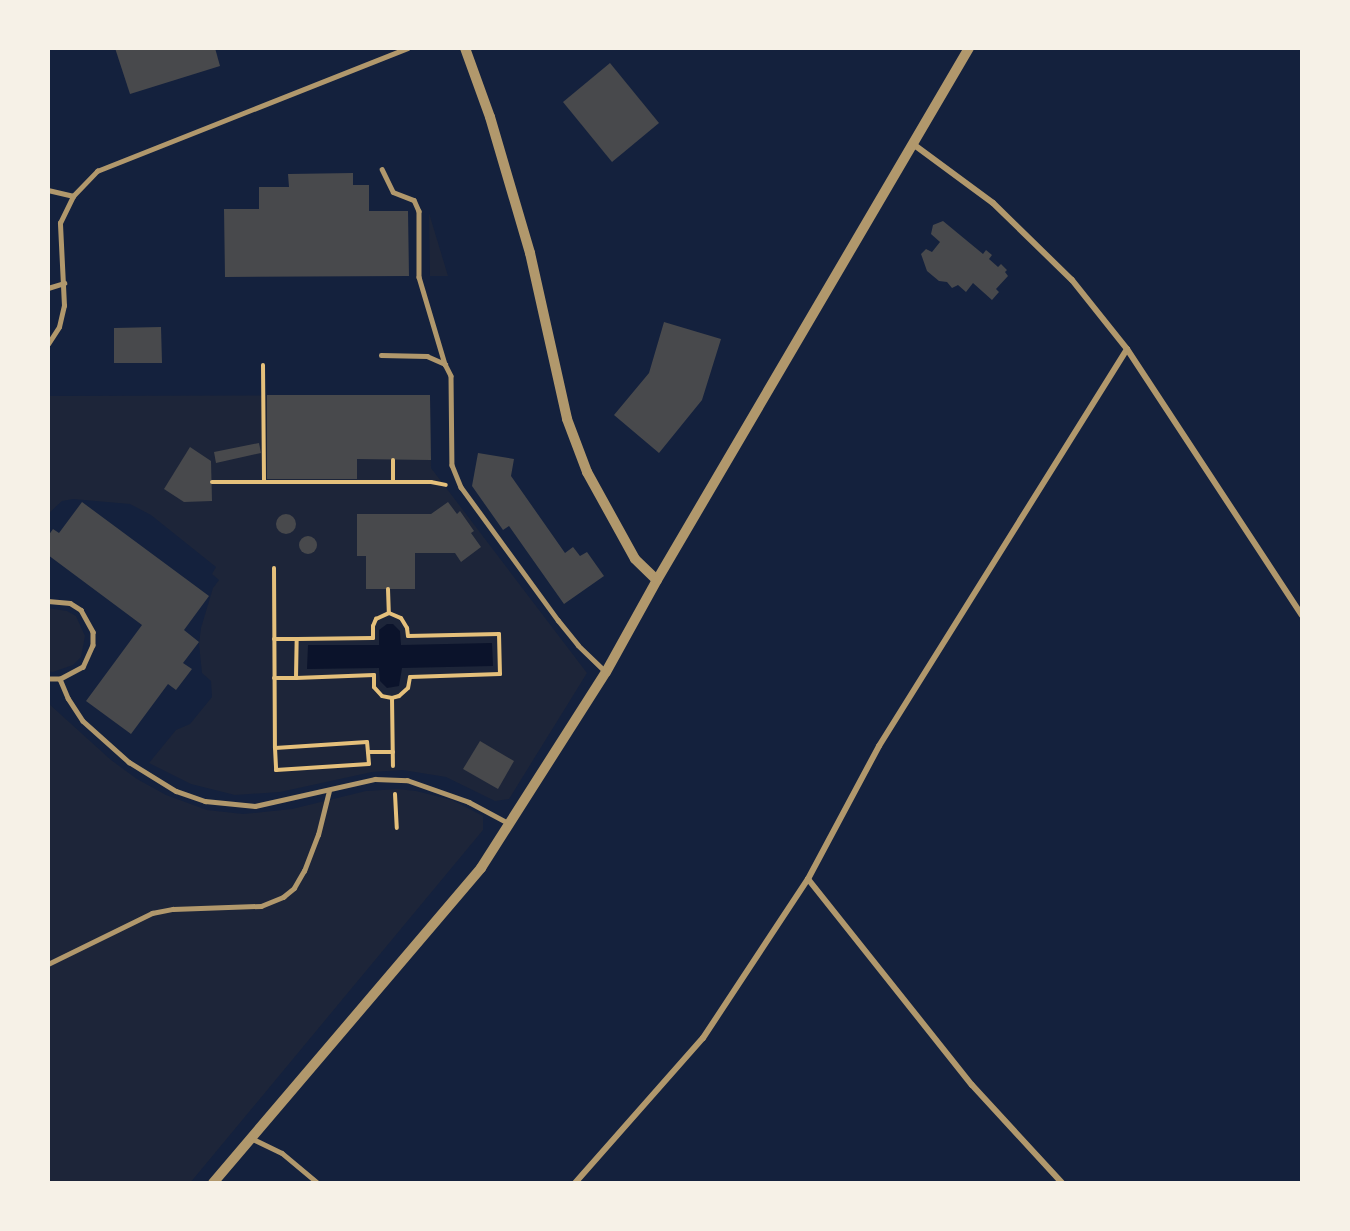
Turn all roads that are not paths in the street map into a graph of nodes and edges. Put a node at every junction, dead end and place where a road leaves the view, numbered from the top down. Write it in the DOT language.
graph roads {
  1 [pos="407,48"];
  2 [pos="465,48"];
  3 [pos="969,48"];
  4 [pos="913,144"];
  5 [pos="382,169"];
  6 [pos="48,190"];
  7 [pos="73,196"];
  8 [pos="64,283"];
  9 [pos="48,288"];
  10 [pos="48,344"];
  11 [pos="1127,349"];
  12 [pos="381,355"];
  13 [pos="445,364"];
  14 [pos="657,580"];
  15 [pos="48,601"];
  16 [pos="1302,615"];
  17 [pos="606,672"];
  18 [pos="48,679"];
  19 [pos="60,679"];
  20 [pos="329,791"];
  21 [pos="510,824"];
  22 [pos="808,879"];
  23 [pos="48,964"];
  24 [pos="251,1138"];
  25 [pos="213,1183"];
  26 [pos="318,1183"];
  27 [pos="575,1183"];
  28 [pos="1062,1183"];
  1 -- 7 [label="lane"];
  2 -- 14 [label="street"];
  3 -- 4 [label="street"];
  4 -- 11 [label="street"];
  4 -- 14 [label="street"];
  5 -- 13 [label="lane"];
  6 -- 7 [label="lane"];
  7 -- 8 [label="lane"];
  8 -- 9 [label="lane"];
  8 -- 10 [label="lane"];
  11 -- 16 [label="street"];
  11 -- 22 [label="street"];
  12 -- 13 [label="lane"];
  13 -- 17 [label="lane"];
  14 -- 17 [label="street"];
  15 -- 19 [label="lane"];
  17 -- 21 [label="street"];
  18 -- 19 [label="lane"];
  19 -- 20 [label="lane"];
  20 -- 21 [label="lane"];
  20 -- 23 [label="lane"];
  21 -- 24 [label="street"];
  22 -- 27 [label="street"];
  22 -- 28 [label="street"];
  24 -- 25 [label="street"];
  24 -- 26 [label="lane"];
}
